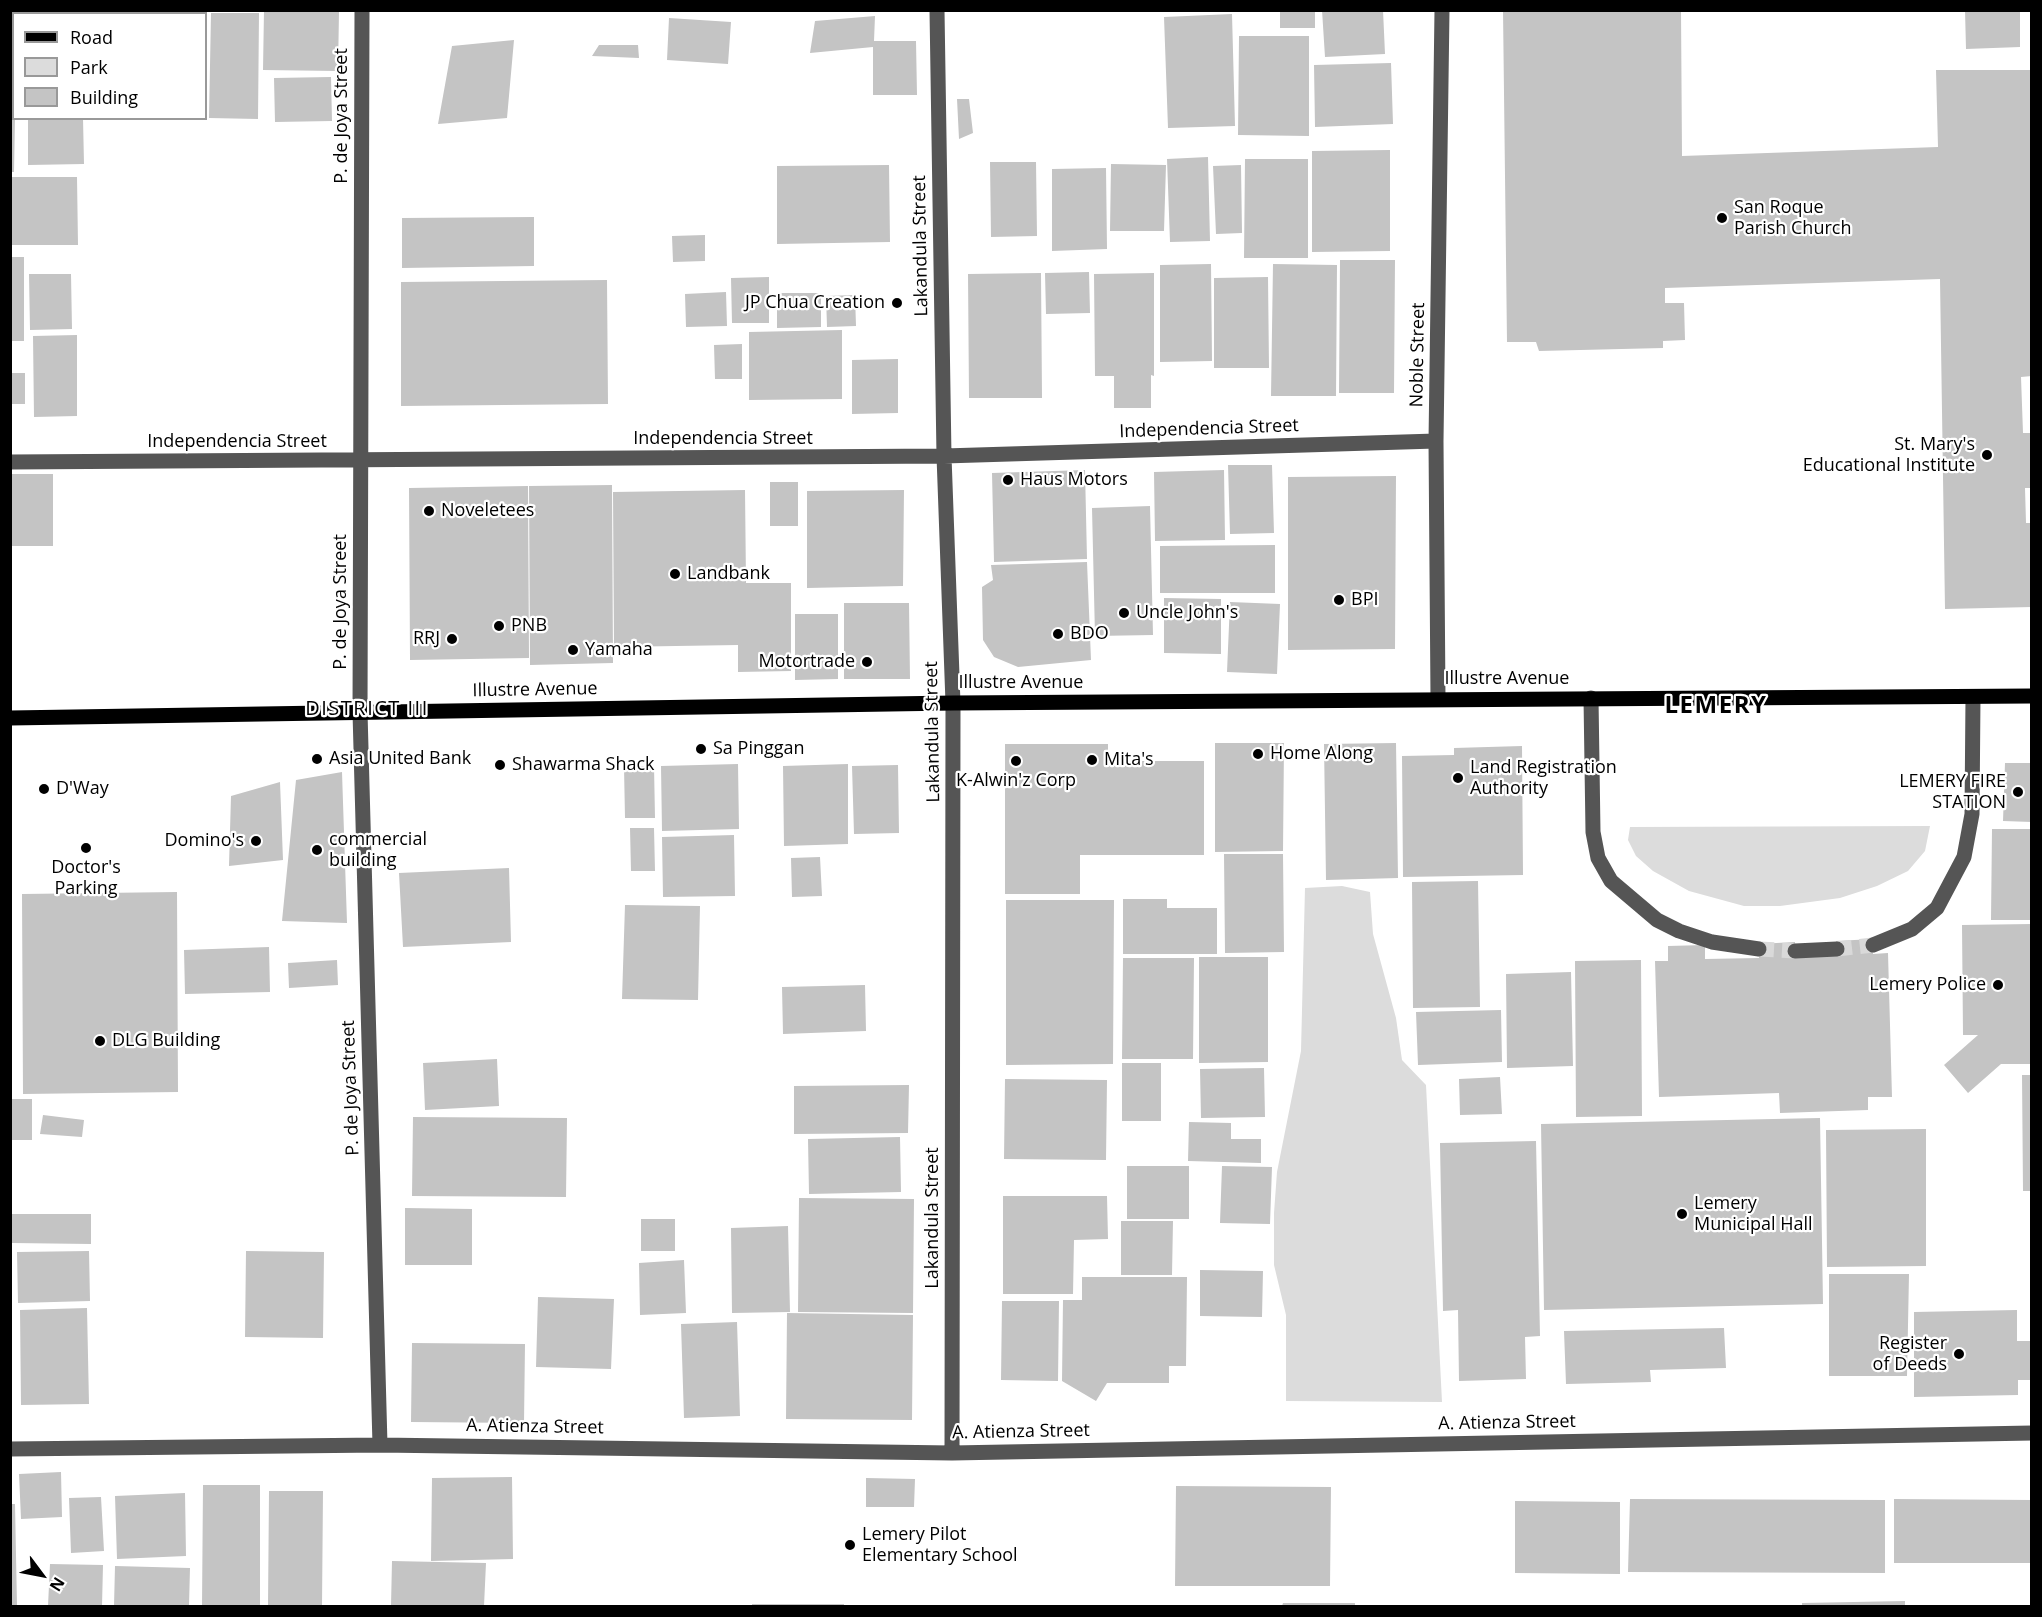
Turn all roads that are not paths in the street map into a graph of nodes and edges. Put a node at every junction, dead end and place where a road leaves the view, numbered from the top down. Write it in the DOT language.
graph roads {
  1 [pos="362,10"];
  2 [pos="937,10"];
  3 [pos="1442,10"];
  4 [pos="1436,441"];
  5 [pos="944,456"];
  6 [pos="362,461"];
  7 [pos="10,462"];
  8 [pos="2031,696"];
  9 [pos="1973,697"];
  10 [pos="1591,698"];
  11 [pos="1438,699"];
  12 [pos="953,703"];
  13 [pos="360,712"];
  14 [pos="10,718"];
  15 [pos="1873,945"];
  16 [pos="1759,949"];
  17 [pos="1837,950"];
  18 [pos="1795,951"];
  19 [pos="2031,1433"];
  20 [pos="380,1444"];
  21 [pos="10,1449"];
  22 [pos="952,1454"];
  1 -- 6 [label="street, P. de Joya Street"];
  2 -- 5 [label="street, Lakandula Street"];
  3 -- 4 [label="street, Noble Street"];
  4 -- 5 [label="street, Independencia Street"];
  4 -- 11 [label="street, Noble Street"];
  5 -- 6 [label="street, Independencia Street"];
  5 -- 12 [label="street, Lakandula Street"];
  6 -- 7 [label="street, Independencia Street"];
  6 -- 13 [label="street, P. de Joya Street"];
  8 -- 9 [label="main road, Illustre Avenue"];
  9 -- 10 [label="main road, Illustre Avenue"];
  9 -- 15 [label="street"];
  10 -- 11 [label="main road, Illustre Avenue"];
  10 -- 16 [label="street"];
  11 -- 12 [label="main road, Illustre Avenue"];
  12 -- 13 [label="main road, Illustre Avenue"];
  12 -- 22 [label="street, Lakandula Street"];
  13 -- 14 [label="main road, Illustre Avenue"];
  13 -- 20 [label="street, P. de Joya Street"];
  17 -- 18 [label="street"];
  19 -- 22 [label="street, A. Atienza Street"];
  20 -- 21 [label="street, A. Atienza Street"];
  20 -- 22 [label="street, A. Atienza Street"];
}
